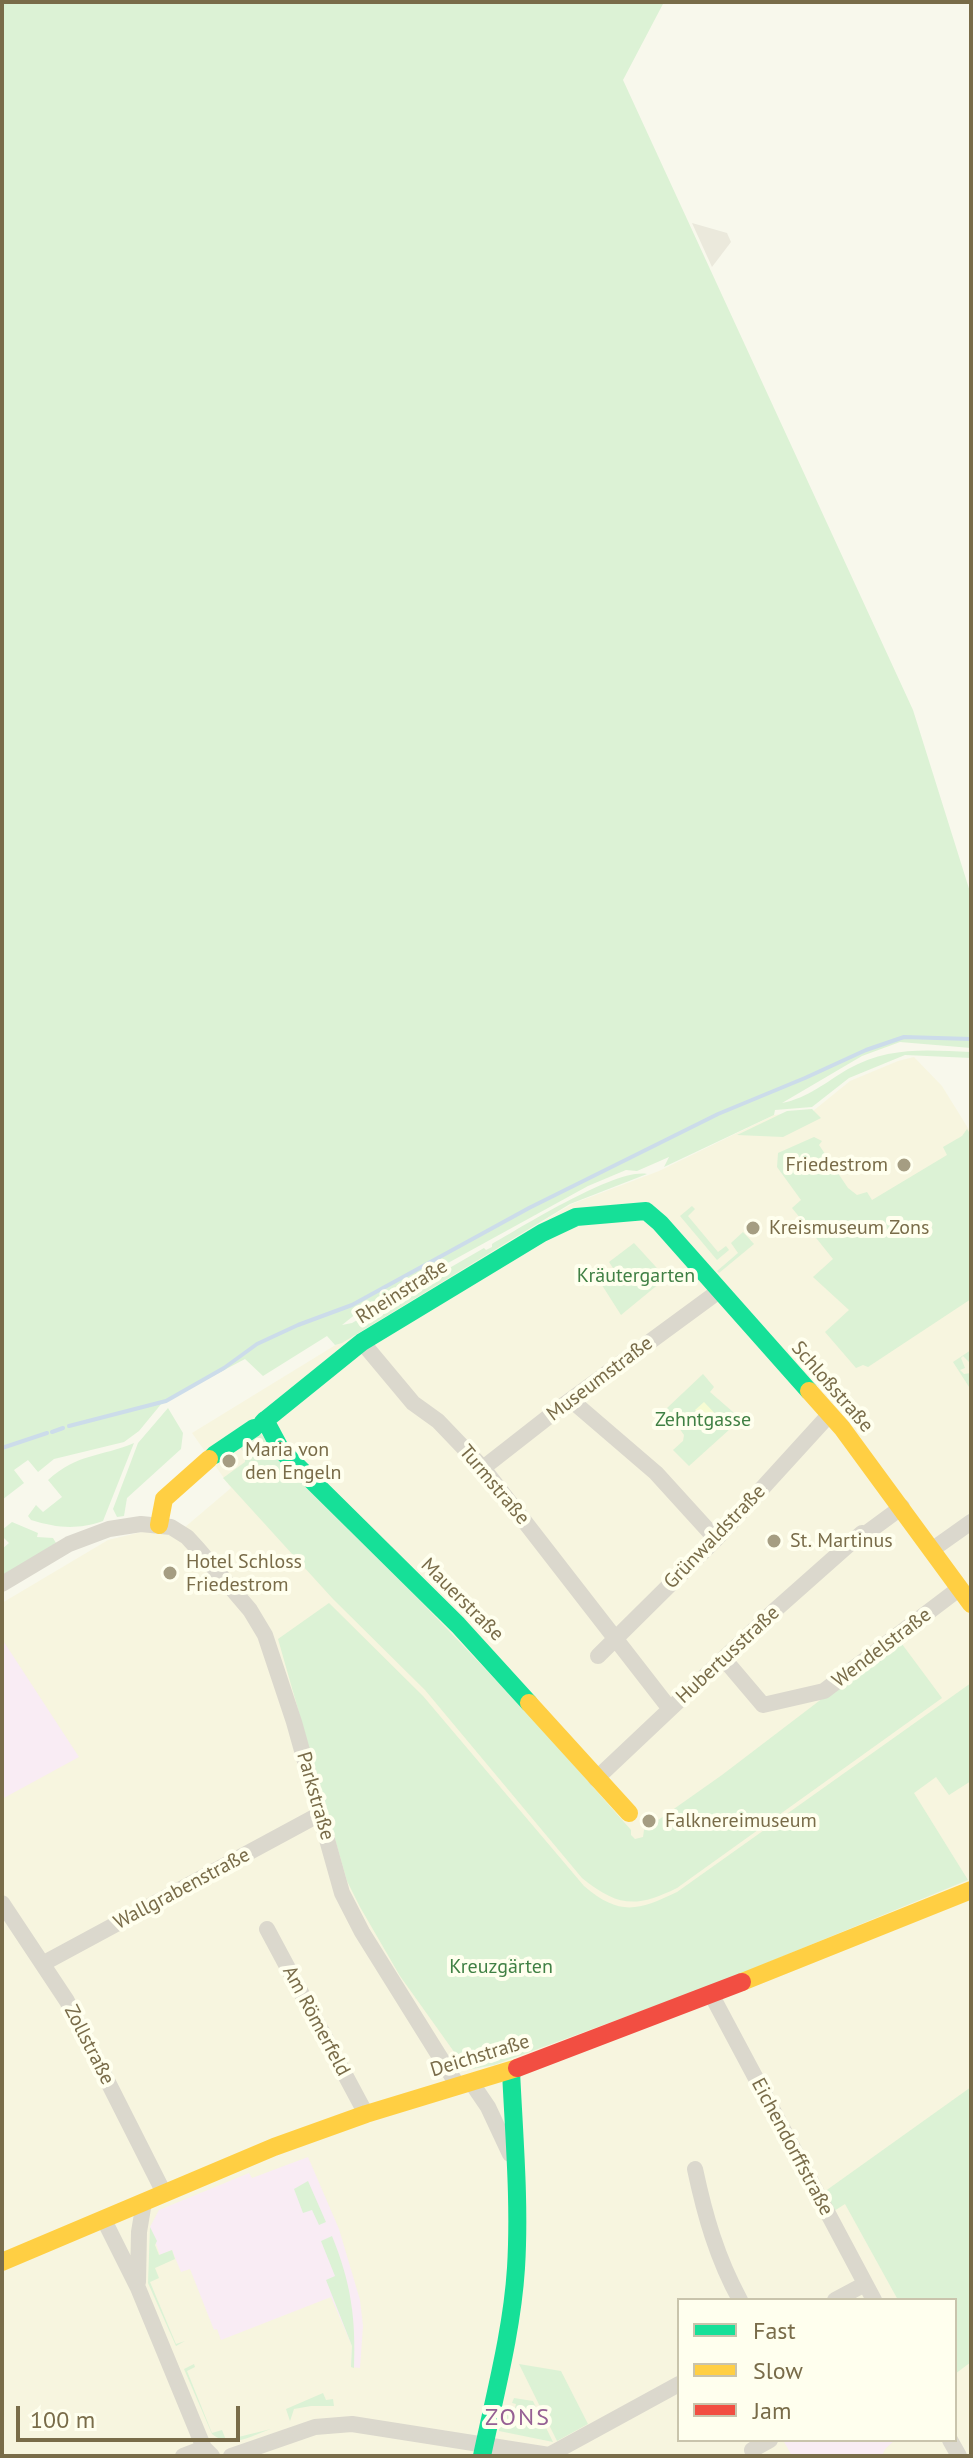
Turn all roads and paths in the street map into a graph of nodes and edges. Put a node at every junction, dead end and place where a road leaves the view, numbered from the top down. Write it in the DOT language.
graph roads {
  1 [pos="576,1217"];
  2 [pos="719,1291"];
  3 [pos="362,1342"];
  4 [pos="571,1400"];
  5 [pos="829,1415"];
  6 [pos="260,1423"];
  7 [pos="483,1468"];
  8 [pos="902,1507"];
  9 [pos="971,1522"];
  10 [pos="159,1525"];
  11 [pos="716,1539"];
  12 [pos="933,1549"];
  13 [pos="2,1584"];
  14 [pos="960,1588"];
  15 [pos="971,1604"];
  16 [pos="614,1639"];
  17 [pos="598,1656"];
  18 [pos="724,1659"];
  19 [pos="670,1709"];
  20 [pos="596,1779"];
  21 [pos="629,1813"];
  22 [pos="320,1814"];
  23 [pos="971,1890"];
  24 [pos="2,1903"];
  25 [pos="267,1929"];
  26 [pos="44,1963"];
  27 [pos="711,1994"];
  28 [pos="511,2071"];
  29 [pos="464,2084"];
  30 [pos="366,2114"];
  31 [pos="514,2167"];
  32 [pos="695,2169"];
  33 [pos="164,2193"];
  34 [pos="144,2202"];
  35 [pos="104,2220"];
  36 [pos="2,2262"];
  37 [pos="865,2284"];
  38 [pos="138,2288"];
  39 [pos="739,2298"];
  40 [pos="839,2298"];
  41 [pos="873,2298"];
  42 [pos="677,2385"];
  43 [pos="766,2442"];
  44 [pos="752,2450"];
  45 [pos="260,2451"];
  46 [pos="483,2451"];
  47 [pos="208,2452"];
  48 [pos="183,2456"];
  49 [pos="231,2456"];
  50 [pos="550,2456"];
  1 -- 2 [label="street, Schloßstraße"];
  1 -- 3 [label="street, Rheinstraße"];
  2 -- 4 [label="street, Museumstraße"];
  2 -- 5 [label="street, Schloßstraße"];
  3 -- 6 [label="street, Rheinstraße"];
  3 -- 7 [label="street, Turmstraße"];
  4 -- 7 [label="street, Museumstraße"];
  4 -- 11 [label="street"];
  5 -- 8 [label="street, Schloßstraße"];
  5 -- 11 [label="street, Grünwaldstraße"];
  6 -- 10 [label="street, Rheinstraße"];
  6 -- 20 [label="street, Mauerstraße"];
  7 -- 16 [label="street, Turmstraße"];
  8 -- 12 [label="street, Schloßstraße"];
  8 -- 18 [label="street, Hubertusstraße"];
  9 -- 12 [label="street"];
  10 -- 13 [label="street"];
  10 -- 22 [label="street, Parkstraße"];
  11 -- 16 [label="street, Grünwaldstraße"];
  12 -- 14 [label="street, Schloßstraße"];
  14 -- 15 [label="street, Schloßstraße"];
  14 -- 18 [label="street, Wendelstraße"];
  16 -- 17 [label="street, Grünwaldstraße"];
  16 -- 19 [label="street, Turmstraße"];
  18 -- 19 [label="street, Hubertusstraße"];
  19 -- 20 [label="street, Hubertusstraße"];
  20 -- 21 [label="street, Mauerstraße"];
  22 -- 26 [label="street, Wallgrabenstraße"];
  22 -- 29 [label="street, Parkstraße"];
  23 -- 27 [label="street, Deichstraße"];
  24 -- 26 [label="street, Zollstraße"];
  25 -- 30 [label="street, Am Römerfeld"];
  26 -- 33 [label="street, Zollstraße"];
  27 -- 28 [label="street, Deichstraße"];
  27 -- 37 [label="street, Eichendorffstraße"];
  28 -- 29 [label="street, Deichstraße"];
  28 -- 31 [label="street"];
  29 -- 30 [label="street, Deichstraße"];
  29 -- 31 [label="street, Parkstraße"];
  30 -- 33 [label="street, Deichstraße"];
  31 -- 46 [label="street"];
  32 -- 39 [label="street"];
  33 -- 34 [label="street, Deichstraße"];
  34 -- 35 [label="street, Deichstraße"];
  34 -- 38 [label="street"];
  35 -- 36 [label="street, Deichstraße"];
  35 -- 38 [label="street"];
  37 -- 40 [label="street"];
  37 -- 41 [label="street, Eichendorffstraße"];
  38 -- 47 [label="street"];
  42 -- 50 [label="street"];
  43 -- 44 [label="street"];
  45 -- 46 [label="street"];
  45 -- 49 [label="street"];
  46 -- 50 [label="street"];
  47 -- 48 [label="street"];
}
